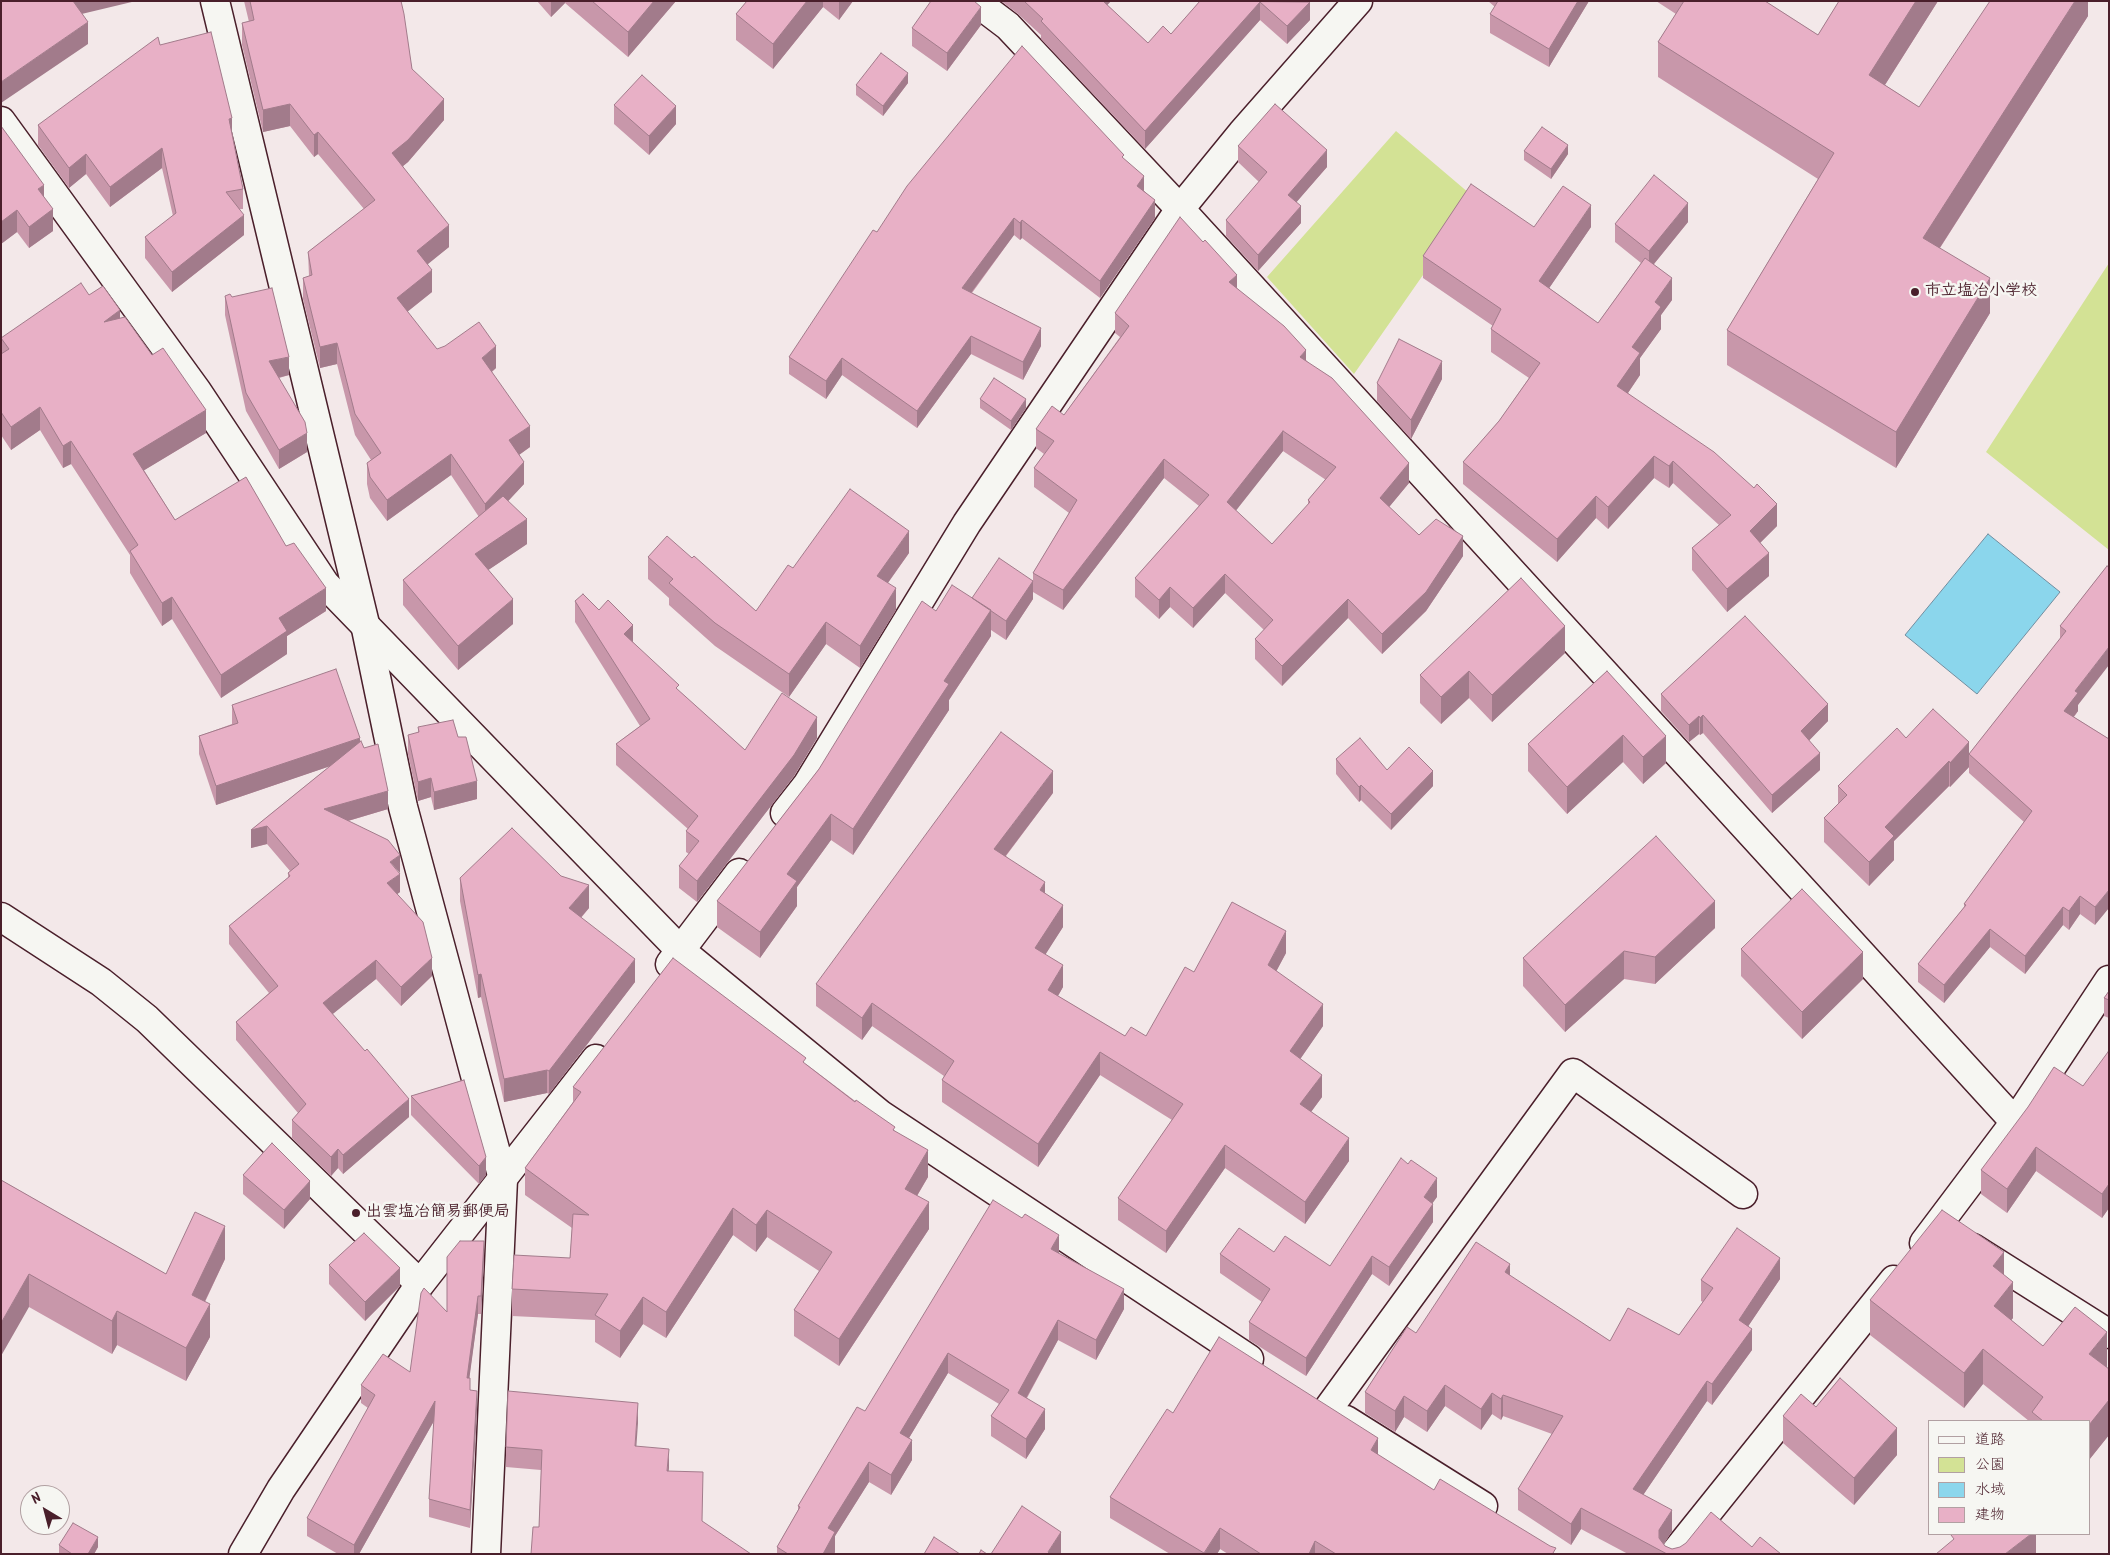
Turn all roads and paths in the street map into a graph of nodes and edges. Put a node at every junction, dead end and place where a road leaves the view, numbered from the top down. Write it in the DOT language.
graph roads {
  1 [pos="215,1"];
  2 [pos="975,1"];
  3 [pos="1358,1"];
  4 [pos="1,121"];
  5 [pos="1180,209"];
  6 [pos="365,624"];
  7 [pos="771,832"];
  8 [pos="753,856"];
  9 [pos="1,917"];
  10 [pos="680,950"];
  11 [pos="2109,980"];
  12 [pos="656,982"];
  13 [pos="613,1037"];
  14 [pos="2015,1122"];
  15 [pos="503,1179"];
  16 [pos="1742,1194"];
  17 [pos="1938,1225"];
  18 [pos="420,1284"];
  19 [pos="2109,1334"];
  20 [pos="1270,1372"];
  21 [pos="1304,1393"];
  22 [pos="1328,1409"];
  23 [pos="1501,1518"];
  24 [pos="243,1554"];
  25 [pos="486,1554"];
  26 [pos="1674,1554"];
  1 -- 6 [label="street"];
  2 -- 5 [label="street"];
  3 -- 5 [label="street"];
  4 -- 6 [label="street"];
  5 -- 7 [label="street"];
  5 -- 14 [label="street"];
  6 -- 10 [label="street"];
  6 -- 15 [label="street"];
  8 -- 10 [label="street"];
  9 -- 18 [label="street"];
  10 -- 12 [label="street"];
  10 -- 20 [label="street"];
  11 -- 14 [label="street"];
  13 -- 15 [label="street"];
  14 -- 17 [label="street"];
  15 -- 18 [label="street"];
  15 -- 25 [label="street"];
  16 -- 22 [label="street"];
  17 -- 19 [label="street"];
  17 -- 26 [label="street"];
  18 -- 24 [label="street"];
  21 -- 22 [label="street"];
  22 -- 23 [label="street"];
}
